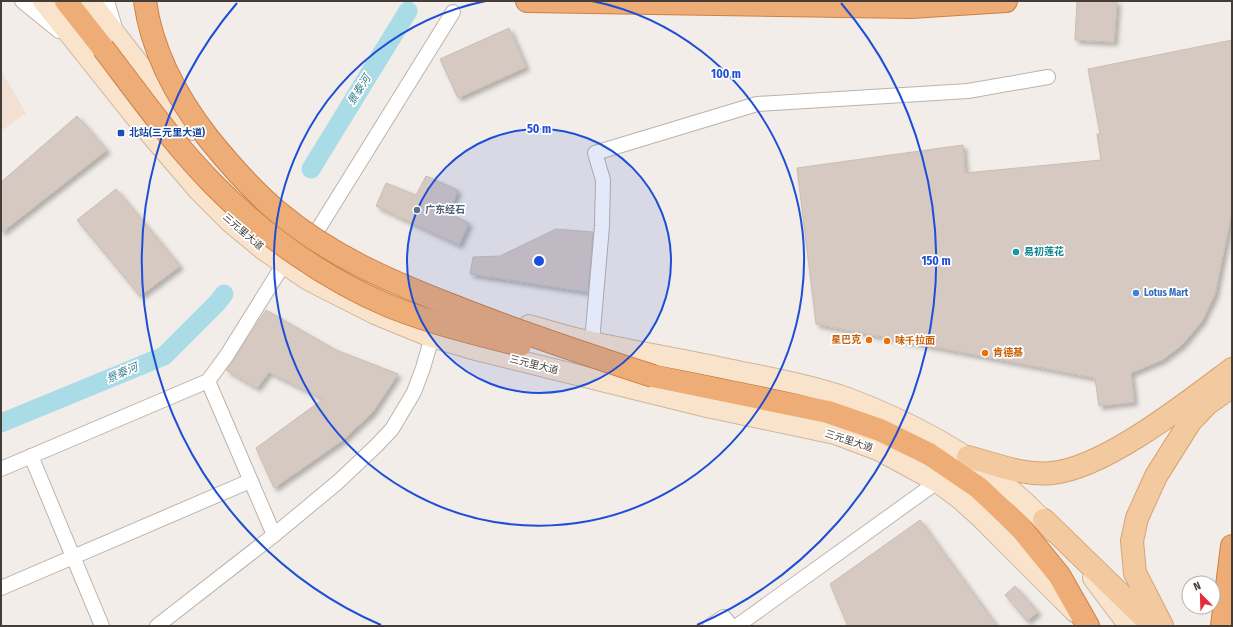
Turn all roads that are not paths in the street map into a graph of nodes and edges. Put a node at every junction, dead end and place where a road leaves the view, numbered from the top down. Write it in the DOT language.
graph roads {
  1 [pos="22,1"];
  2 [pos="43,1"];
  3 [pos="66,1"];
  4 [pos="90,1"];
  5 [pos="107,1"];
  6 [pos="145,1"];
  7 [pos="527,1"];
  8 [pos="1006,1"];
  9 [pos="454,12"];
  10 [pos="117,36"];
  11 [pos="78,46"];
  12 [pos="1048,77"];
  13 [pos="312,239"];
  14 [pos="283,265"];
  15 [pos="456,304"];
  16 [pos="431,337"];
  17 [pos="592,342"];
  18 [pos="1232,368"];
  19 [pos="653,376"];
  20 [pos="208,382"];
  21 [pos="1232,387"];
  22 [pos="31,456"];
  23 [pos="968,457"];
  24 [pos="1,469"];
  25 [pos="250,481"];
  26 [pos="937,482"];
  27 [pos="1044,520"];
  28 [pos="274,535"];
  29 [pos="1232,546"];
  30 [pos="73,558"];
  31 [pos="1,588"];
  32 [pos="1232,596"];
  33 [pos="1067,603"];
  34 [pos="102,626"];
  35 [pos="157,626"];
  36 [pos="710,626"];
  37 [pos="731,626"];
  38 [pos="737,626"];
  39 [pos="1076,626"];
  40 [pos="1088,626"];
  41 [pos="1129,626"];
  42 [pos="1153,626"];
  43 [pos="1162,626"];
  44 [pos="1222,626"];
  45 [pos="1225,626"];
  1 -- 11 [label="street"];
  2 -- 11 [label="main road, 三元里大道"];
  3 -- 19 [label="highway, bridge"];
  4 -- 10 [label="main road"];
  5 -- 10 [label="street"];
  6 -- 19 [label="highway, bridge"];
  7 -- 8 [label="highway"];
  9 -- 13 [label="street"];
  10 -- 13 [label="main road"];
  11 -- 14 [label="main road, 三元里大道"];
  12 -- 17 [label="street"];
  13 -- 15 [label="main road"];
  14 -- 16 [label="main road, 三元里大道"];
  14 -- 20 [label="street"];
  15 -- 16 [label="street"];
  15 -- 17 [label="main road"];
  16 -- 26 [label="main road, 三元里大道"];
  16 -- 28 [label="street"];
  17 -- 23 [label="main road"];
  18 -- 23 [label="main road"];
  19 -- 40 [label="highway"];
  20 -- 22 [label="street"];
  20 -- 25 [label="street"];
  21 -- 43 [label="main road"];
  22 -- 24 [label="street"];
  22 -- 30 [label="street"];
  23 -- 27 [label="main road"];
  25 -- 28 [label="street"];
  25 -- 30 [label="street"];
  26 -- 33 [label="main road, 三元里大道"];
  26 -- 38 [label="street"];
  27 -- 41 [label="main road"];
  27 -- 42 [label="main road"];
  28 -- 35 [label="street"];
  29 -- 44 [label="highway"];
  30 -- 31 [label="street"];
  30 -- 34 [label="street"];
  32 -- 45 [label="main road"];
  33 -- 39 [label="main road"];
  33 -- 40 [label="main road, 三元里大道"];
  36 -- 37 [label="street"];
}
